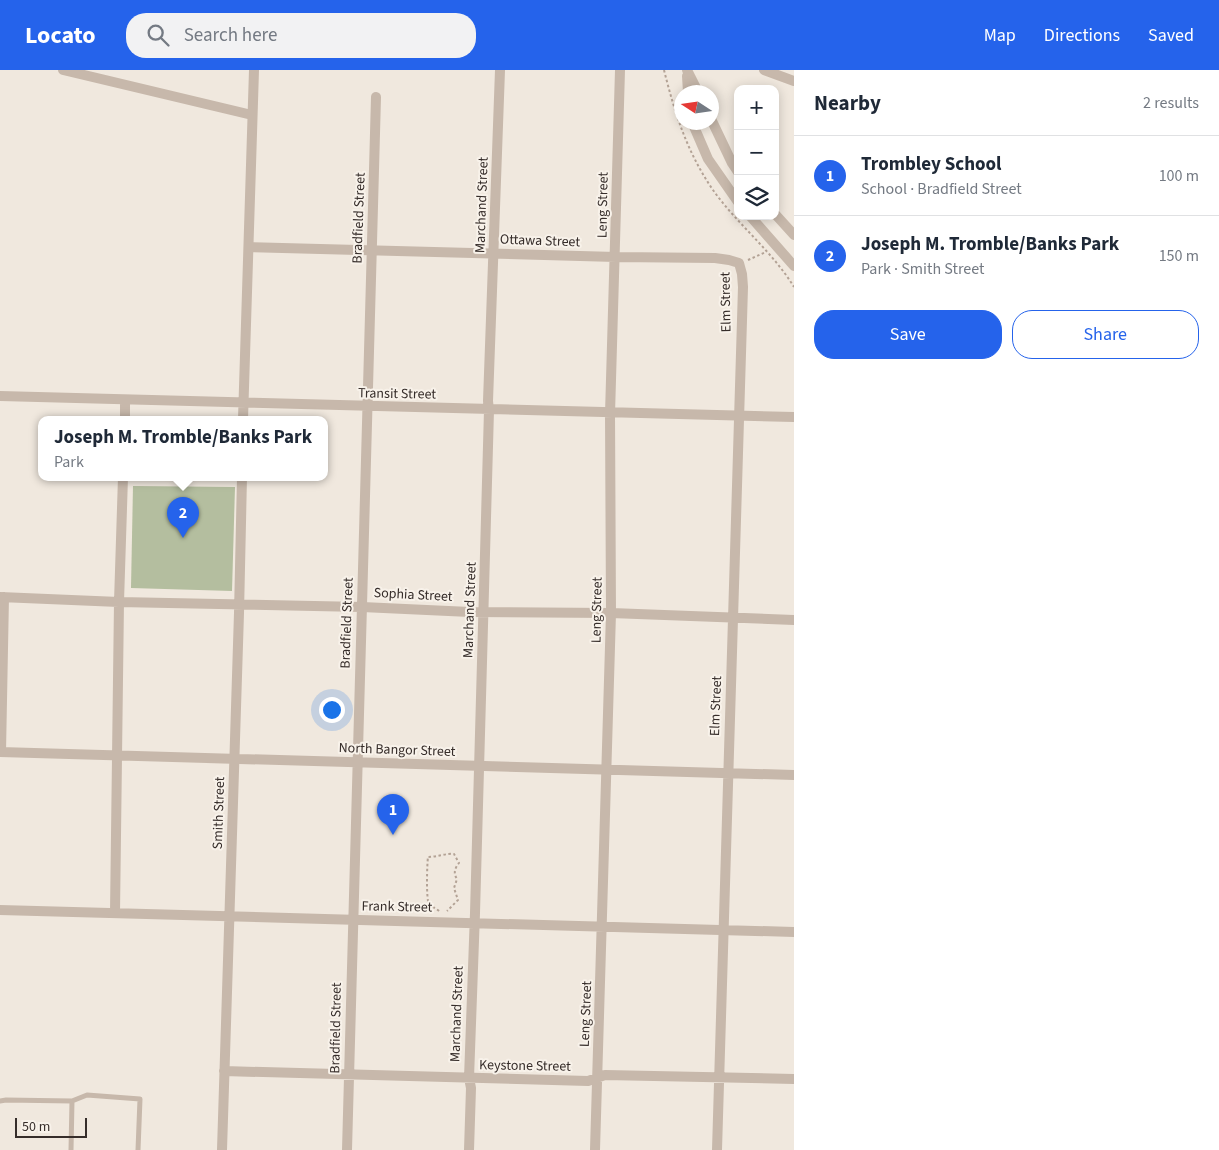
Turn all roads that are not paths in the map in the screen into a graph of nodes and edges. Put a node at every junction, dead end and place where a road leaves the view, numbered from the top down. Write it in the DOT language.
graph roads {
  1 [pos="63,70"];
  2 [pos="254,70"];
  3 [pos="500,70"];
  4 [pos="620,70"];
  5 [pos="687,70"];
  6 [pos="764,70"];
  7 [pos="794,81"];
  8 [pos="688,85"];
  9 [pos="694,85"];
  10 [pos="376,97"];
  11 [pos="252,115"];
  12 [pos="695,130"];
  13 [pos="716,130"];
  14 [pos="734,166"];
  15 [pos="734,196"];
  16 [pos="779,218"];
  17 [pos="754,220"];
  18 [pos="794,235"];
  19 [pos="249,248"];
  20 [pos="372,250"];
  21 [pos="494,254"];
  22 [pos="616,257"];
  23 [pos="739,264"];
  24 [pos="794,266"];
  25 [pos="0,396"];
  26 [pos="125,400"];
  27 [pos="244,403"];
  28 [pos="366,407"];
  29 [pos="490,410"];
  30 [pos="610,414"];
  31 [pos="125,416"];
  32 [pos="243,416"];
  33 [pos="739,417"];
  34 [pos="794,417"];
  35 [pos="123,481"];
  36 [pos="242,481"];
  37 [pos="2,597"];
  38 [pos="119,602"];
  39 [pos="239,604"];
  40 [pos="362,607"];
  41 [pos="484,612"];
  42 [pos="611,614"];
  43 [pos="732,618"];
  44 [pos="794,620"];
  45 [pos="0,752"];
  46 [pos="117,755"];
  47 [pos="234,758"];
  48 [pos="357,762"];
  49 [pos="480,767"];
  50 [pos="607,770"];
  51 [pos="728,774"];
  52 [pos="794,775"];
  53 [pos="0,910"];
  54 [pos="115,913"];
  55 [pos="230,917"];
  56 [pos="352,919"];
  57 [pos="475,922"];
  58 [pos="602,926"];
  59 [pos="724,930"];
  60 [pos="794,932"];
  61 [pos="224,1072"];
  62 [pos="348,1075"];
  63 [pos="720,1077"];
  64 [pos="468,1078"];
  65 [pos="598,1078"];
  66 [pos="794,1079"];
  67 [pos="0,1101"];
  68 [pos="72,1101"];
  69 [pos="72,1150"];
  70 [pos="138,1150"];
  71 [pos="222,1150"];
  72 [pos="347,1150"];
  73 [pos="469,1150"];
  74 [pos="595,1150"];
  75 [pos="717,1150"];
  1 -- 11 [label="street"];
  2 -- 11 [label="street"];
  3 -- 21 [label="street, Marchand Street"];
  4 -- 22 [label="street, Leng Street"];
  5 -- 8 [label="street"];
  5 -- 9 [label="street"];
  6 -- 7 [label="street"];
  10 -- 20 [label="street, Bradfield Street"];
  11 -- 19 [label="street"];
  12 -- 15 [label="street"];
  13 -- 14 [label="street"];
  16 -- 18 [label="street"];
  17 -- 24 [label="street"];
  19 -- 20 [label="street, Ottawa Street"];
  19 -- 27 [label="street"];
  20 -- 21 [label="street, Ottawa Street"];
  20 -- 28 [label="street, Bradfield Street"];
  21 -- 22 [label="street, Ottawa Street"];
  21 -- 29 [label="street, Marchand Street"];
  22 -- 23 [label="street, Ottawa Street"];
  22 -- 30 [label="street, Leng Street"];
  23 -- 33 [label="street, Elm Street"];
  25 -- 26 [label="street, Transit Street"];
  26 -- 27 [label="street, Transit Street"];
  26 -- 31 [label="street"];
  27 -- 28 [label="street, Transit Street"];
  27 -- 32 [label="street"];
  28 -- 29 [label="street, Transit Street"];
  28 -- 40 [label="street, Bradfield Street"];
  29 -- 30 [label="street, Transit Street"];
  29 -- 41 [label="street, Marchand Street"];
  30 -- 33 [label="street, Transit Street"];
  30 -- 42 [label="street, Leng Street"];
  33 -- 34 [label="street, Transit Street"];
  33 -- 43 [label="street, Elm Street"];
  35 -- 38 [label="street"];
  36 -- 39 [label="street, Smith Street"];
  37 -- 38 [label="street, Sophia Street"];
  37 -- 45 [label="street"];
  38 -- 39 [label="street, Sophia Street"];
  38 -- 46 [label="street"];
  39 -- 40 [label="street, Sophia Street"];
  39 -- 47 [label="street, Smith Street"];
  40 -- 41 [label="street, Sophia Street"];
  40 -- 48 [label="street, Bradfield Street"];
  41 -- 42 [label="street, Sophia Street"];
  41 -- 49 [label="street, Marchand Street"];
  42 -- 43 [label="street, Sophia Street"];
  42 -- 50 [label="street, Leng Street"];
  43 -- 44 [label="street, Sophia Street"];
  43 -- 51 [label="street, Elm Street"];
  45 -- 46 [label="street, North Bangor Street"];
  46 -- 47 [label="street, North Bangor Street"];
  46 -- 54 [label="street"];
  47 -- 48 [label="street, North Bangor Street"];
  47 -- 55 [label="street, Smith Street"];
  48 -- 49 [label="street, North Bangor Street"];
  48 -- 56 [label="street, Bradfield Street"];
  49 -- 50 [label="street, North Bangor Street"];
  49 -- 57 [label="street, Marchand Street"];
  50 -- 51 [label="street, North Bangor Street"];
  50 -- 58 [label="street, Leng Street"];
  51 -- 52 [label="street, North Bangor Street"];
  51 -- 59 [label="street, Elm Street"];
  53 -- 54 [label="street, Frank Street"];
  54 -- 55 [label="street, Frank Street"];
  55 -- 56 [label="street, Frank Street"];
  55 -- 61 [label="street, Smith Street"];
  56 -- 57 [label="street, Frank Street"];
  56 -- 62 [label="street, Bradfield Street"];
  57 -- 58 [label="street, Frank Street"];
  57 -- 64 [label="street, Marchand Street"];
  58 -- 59 [label="street, Frank Street"];
  58 -- 65 [label="street, Leng Street"];
  59 -- 60 [label="street, Frank Street"];
  59 -- 63 [label="street, Elm Street"];
  61 -- 62 [label="street, Keystone Street"];
  61 -- 71 [label="street, Smith Street"];
  62 -- 64 [label="street, Keystone Street"];
  62 -- 72 [label="street, Bradfield Street"];
  63 -- 65 [label="street, Keystone Street"];
  63 -- 66 [label="street, Keystone Street"];
  63 -- 75 [label="street, Elm Street"];
  64 -- 65 [label="street, Keystone Street"];
  64 -- 73 [label="street, Marchand Street"];
  65 -- 74 [label="street, Leng Street"];
  67 -- 68 [label="lane"];
  68 -- 69 [label="lane"];
  68 -- 70 [label="lane"];
}
